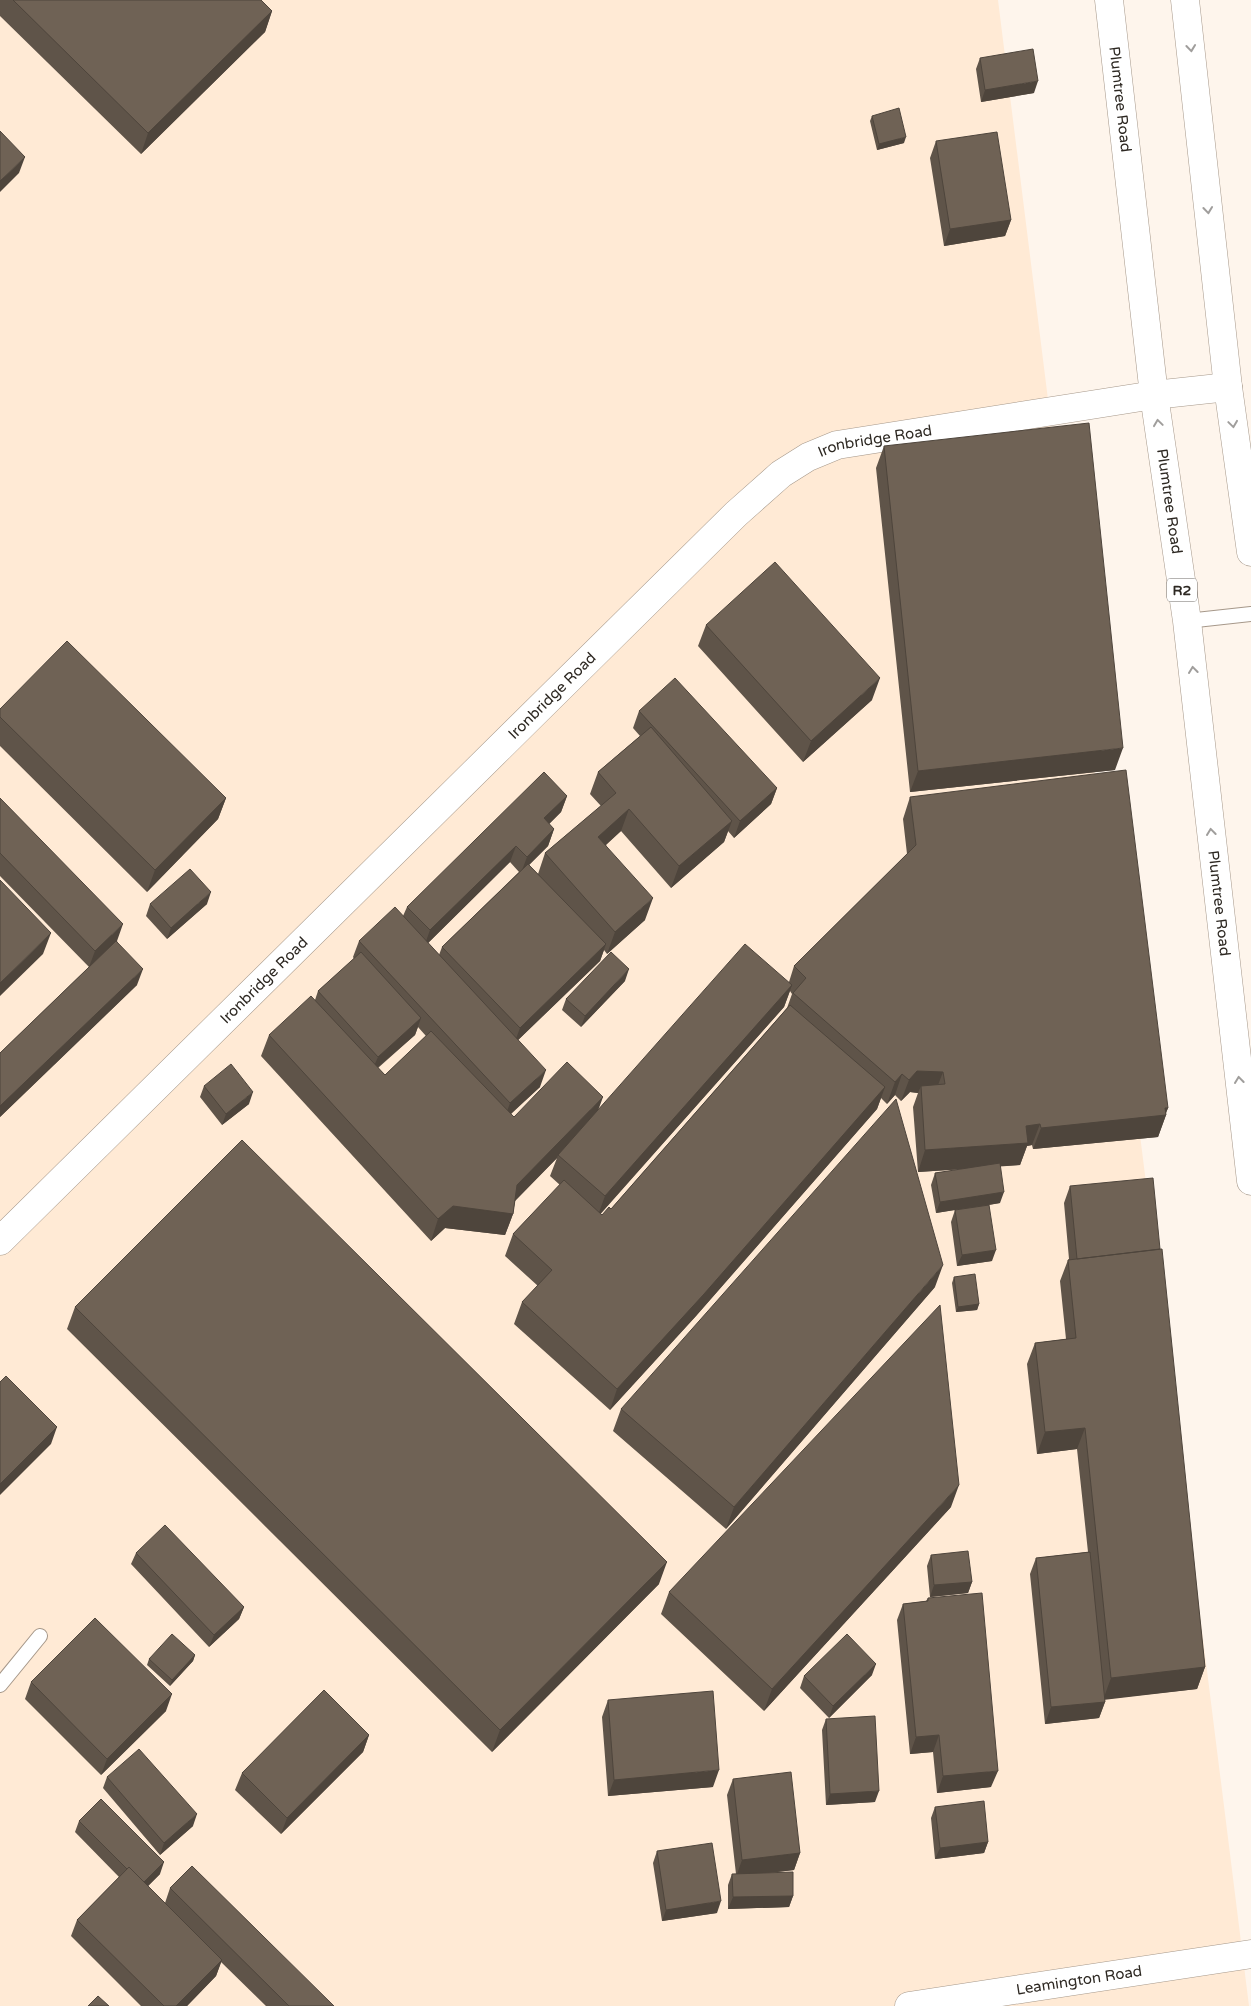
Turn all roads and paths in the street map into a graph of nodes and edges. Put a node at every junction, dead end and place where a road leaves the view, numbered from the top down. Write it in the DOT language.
graph roads {
  1 [pos="1109,0"];
  2 [pos="1185,0"];
  3 [pos="1228,387"];
  4 [pos="1154,395"];
  5 [pos="1251,552"];
  6 [pos="1251,614"];
  7 [pos="1187,621"];
  8 [pos="1251,1181"];
  9 [pos="0,1241"];
  10 [pos="40,1636"];
  11 [pos="0,1685"];
  12 [pos="1251,1954"];
  13 [pos="909,2006"];
  1 -- 4 [label="main road, Plumtree Road / R2"];
  2 -- 3 [label="main road, one-way"];
  3 -- 4 [label="main road, Ironbridge Road"];
  3 -- 5 [label="main road, one-way"];
  7 -- 4 [label="main road, Plumtree Road / R2, one-way"];
  4 -- 9 [label="main road, Ironbridge Road"];
  6 -- 7 [label="lane"];
  8 -- 7 [label="main road, Plumtree Road / R2, one-way"];
  10 -- 11 [label="lane"];
  12 -- 13 [label="main road, Leamington Road"];
}
